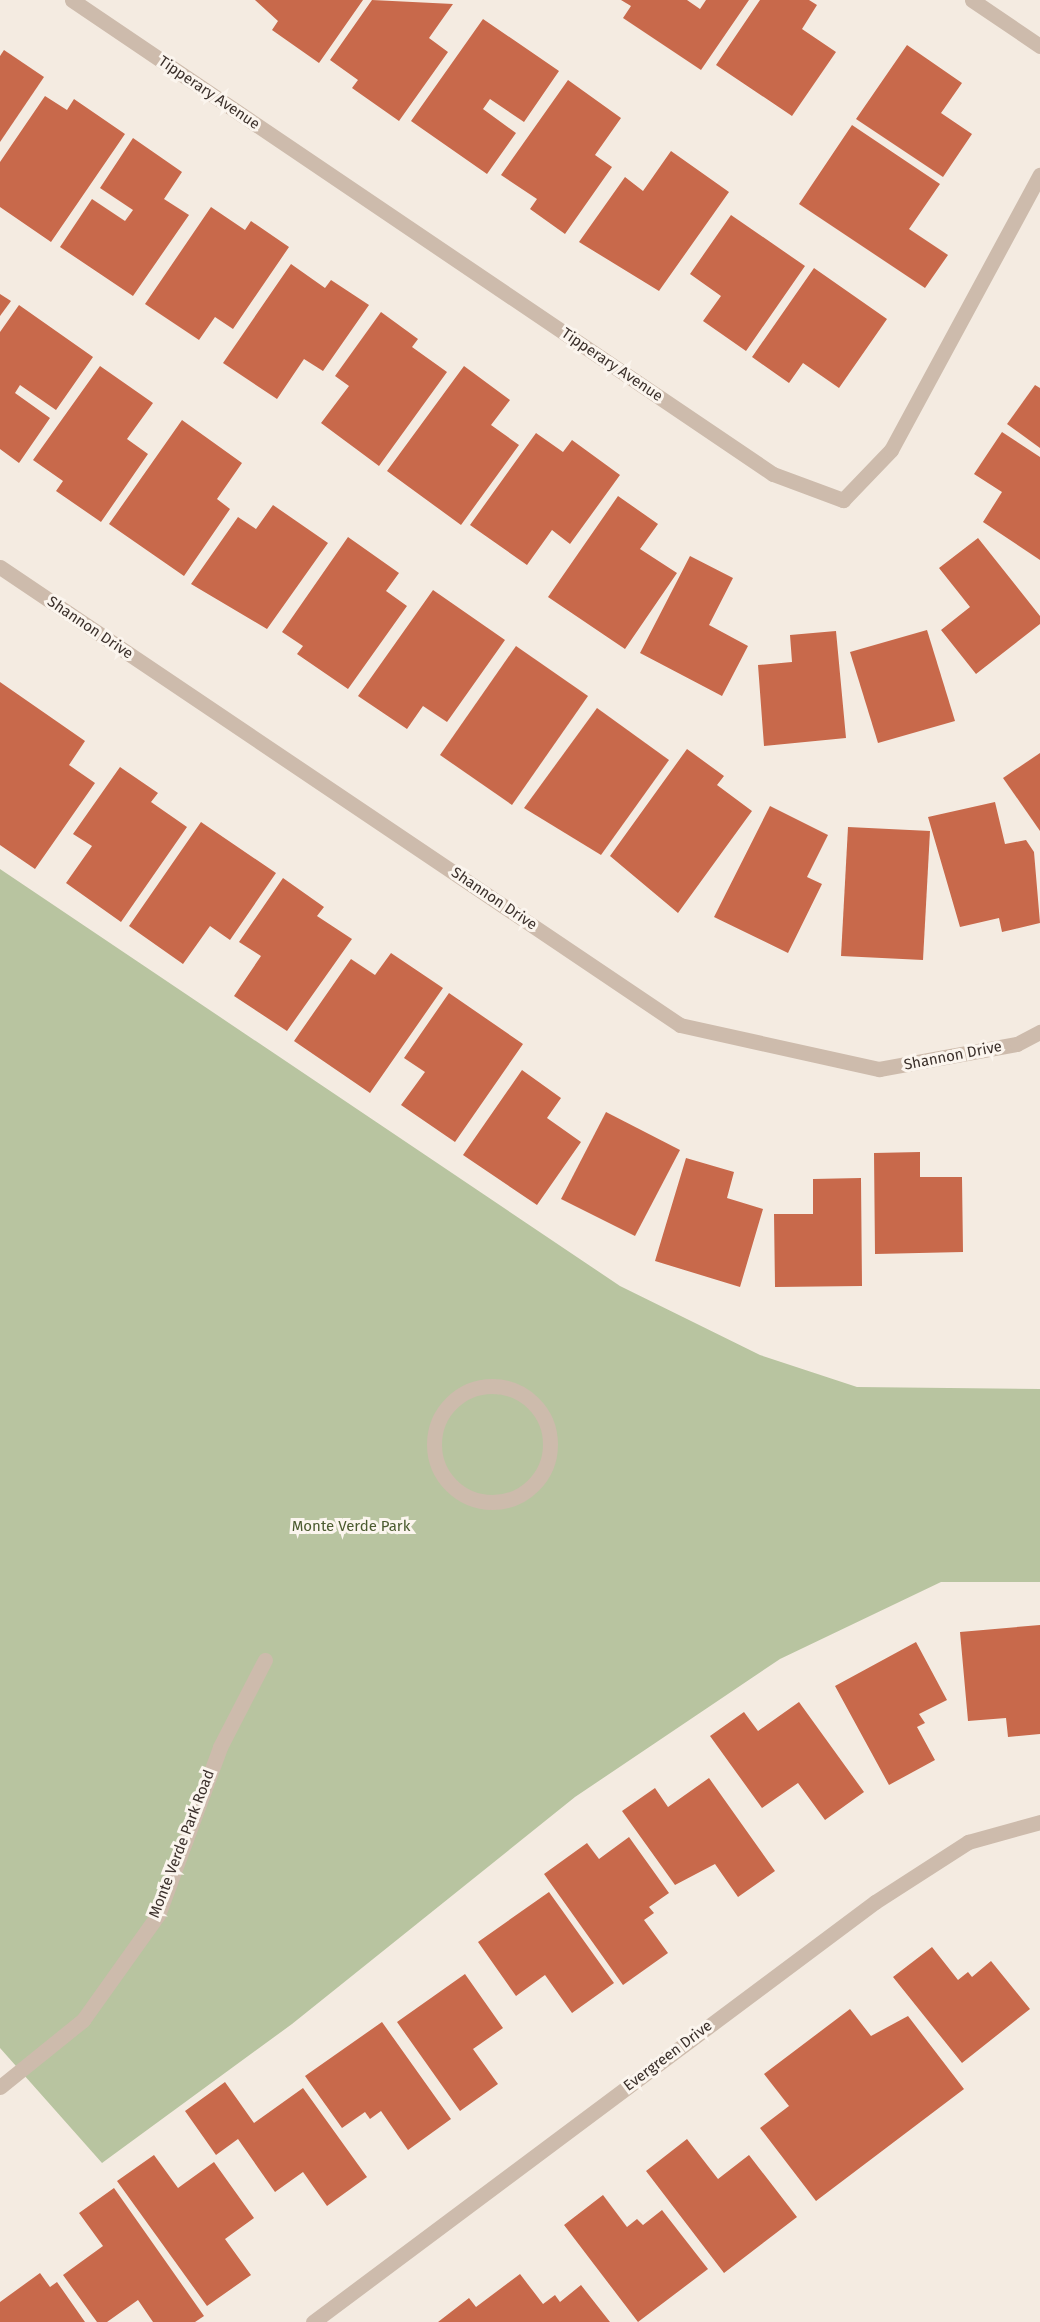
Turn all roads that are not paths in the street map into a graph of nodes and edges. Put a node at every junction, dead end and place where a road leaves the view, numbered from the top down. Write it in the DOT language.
graph roads {
  1 [pos="72,0"];
  2 [pos="972,0"];
  3 [pos="1040,46"];
  4 [pos="1040,175"];
  5 [pos="0,567"];
  6 [pos="1040,1032"];
  7 [pos="521,1494"];
  8 [pos="265,1660"];
  9 [pos="1040,1822"];
  10 [pos="0,2087"];
  11 [pos="313,2322"];
  1 -- 4 [label="street, Tipperary Avenue"];
  2 -- 3 [label="street"];
  5 -- 6 [label="street, Shannon Drive"];
  7 -- 7 [label="street"];
  8 -- 10 [label="street, Monte Verde Park Road"];
  9 -- 11 [label="street, Evergreen Drive"];
}
